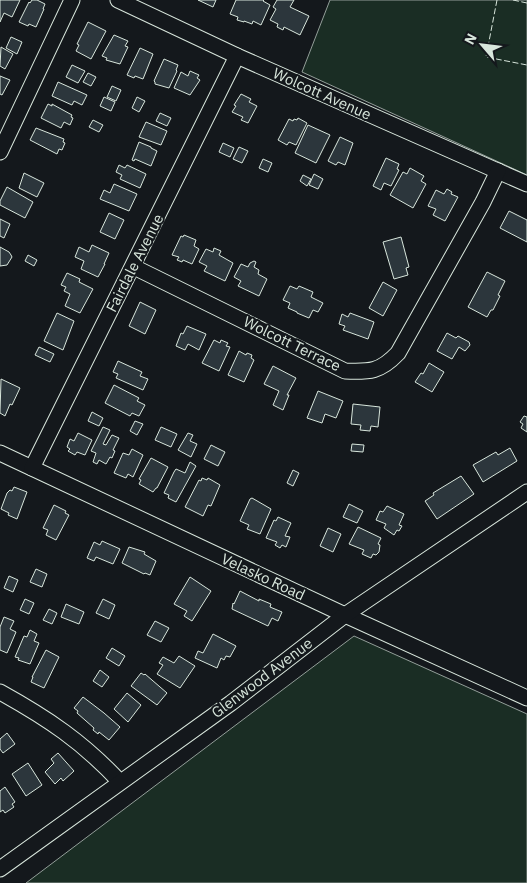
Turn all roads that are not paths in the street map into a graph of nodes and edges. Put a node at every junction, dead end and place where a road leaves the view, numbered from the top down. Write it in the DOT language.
graph roads {
  1 [pos="72,0"];
  2 [pos="118,0"];
  3 [pos="238,56"];
  4 [pos="0,152"];
  5 [pos="498,172"];
  6 [pos="527,184"];
  7 [pos="134,267"];
  8 [pos="0,453"];
  9 [pos="32,468"];
  10 [pos="527,492"];
  11 [pos="346,616"];
  12 [pos="0,692"];
  13 [pos="527,698"];
  14 [pos="120,782"];
  15 [pos="0,869"];
  1 -- 4 [label="street"];
  2 -- 3 [label="street, Wolcott Avenue"];
  3 -- 5 [label="street, Wolcott Avenue"];
  3 -- 7 [label="street, Fairdale Avenue"];
  5 -- 6 [label="street, Wolcott Avenue"];
  5 -- 7 [label="street, Wolcott Terrace"];
  7 -- 9 [label="street, Fairdale Avenue"];
  8 -- 9 [label="street, Velasko Road"];
  9 -- 11 [label="street, Velasko Road"];
  10 -- 11 [label="street, Glenwood Avenue"];
  11 -- 13 [label="street, Velasko Road"];
  11 -- 14 [label="street, Glenwood Avenue"];
  12 -- 14 [label="street"];
  14 -- 15 [label="street, Glenwood Avenue"];
}
